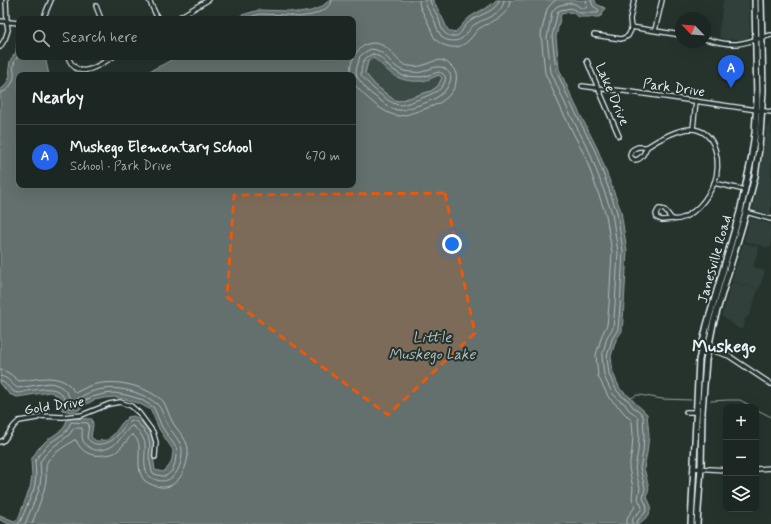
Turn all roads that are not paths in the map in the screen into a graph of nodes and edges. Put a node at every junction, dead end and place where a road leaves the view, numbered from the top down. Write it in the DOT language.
graph roads {
  1 [pos="6,0"];
  2 [pos="51,0"];
  3 [pos="149,0"];
  4 [pos="208,0"];
  5 [pos="634,0"];
  6 [pos="662,0"];
  7 [pos="755,0"];
  8 [pos="760,0"];
  9 [pos="96,6"];
  10 [pos="758,12"];
  11 [pos="44,16"];
  12 [pos="100,16"];
  13 [pos="157,16"];
  14 [pos="181,16"];
  15 [pos="0,21"];
  16 [pos="7,22"];
  17 [pos="16,23"];
  18 [pos="631,26"];
  19 [pos="655,30"];
  20 [pos="675,34"];
  21 [pos="594,35"];
  22 [pos="771,35"];
  23 [pos="759,39"];
  24 [pos="711,40"];
  25 [pos="0,47"];
  26 [pos="69,60"];
  27 [pos="108,60"];
  28 [pos="587,61"];
  29 [pos="582,86"];
  30 [pos="599,89"];
  31 [pos="696,101"];
  32 [pos="756,110"];
  33 [pos="762,111"];
  34 [pos="771,112"];
  35 [pos="693,129"];
  36 [pos="619,136"];
  37 [pos="647,147"];
  38 [pos="753,182"];
  39 [pos="714,183"];
  40 [pos="745,191"];
  41 [pos="748,204"];
  42 [pos="746,212"];
  43 [pos="672,219"];
  44 [pos="738,220"];
  45 [pos="771,220"];
  46 [pos="730,256"];
  47 [pos="722,284"];
  48 [pos="712,308"];
  49 [pos="718,310"];
  50 [pos="701,350"];
  51 [pos="708,350"];
  52 [pos="771,384"];
  53 [pos="686,412"];
  54 [pos="696,412"];
  55 [pos="702,412"];
  56 [pos="0,442"];
  57 [pos="155,457"];
  58 [pos="693,468"];
  59 [pos="701,468"];
  60 [pos="771,468"];
  61 [pos="759,469"];
  62 [pos="723,470"];
  63 [pos="691,524"];
  64 [pos="697,524"];
  1 -- 16 [label="street"];
  2 -- 11 [label="street"];
  3 -- 13 [label="street"];
  4 -- 14 [label="street"];
  5 -- 18 [label="street"];
  6 -- 19 [label="street"];
  7 -- 10 [label="main road, Janesville Road"];
  8 -- 10 [label="main road, Janesville Road"];
  9 -- 12 [label="street"];
  10 -- 23 [label="main road, Janesville Road"];
  15 -- 16 [label="street"];
  16 -- 17 [label="street"];
  16 -- 25 [label="street"];
  18 -- 19 [label="street"];
  18 -- 21 [label="street"];
  19 -- 20 [label="street"];
  22 -- 23 [label="street"];
  23 -- 24 [label="street"];
  23 -- 32 [label="main road, Janesville Road"];
  23 -- 33 [label="main road, Janesville Road"];
  26 -- 27 [label="street"];
  28 -- 30 [label="street, Lake Drive"];
  29 -- 30 [label="street, Park Drive"];
  30 -- 31 [label="street, Park Drive"];
  30 -- 36 [label="street, Lake Drive"];
  31 -- 32 [label="street, Park Drive"];
  31 -- 35 [label="street"];
  32 -- 33 [label="street, Park Drive"];
  32 -- 40 [label="main road, Janesville Road"];
  33 -- 34 [label="street, Park Drive"];
  33 -- 38 [label="main road, Janesville Road"];
  35 -- 37 [label="street"];
  35 -- 39 [label="street"];
  37 -- 37 [label="street"];
  38 -- 40 [label="main road"];
  38 -- 41 [label="main road, Janesville Road"];
  39 -- 40 [label="street"];
  39 -- 43 [label="street"];
  40 -- 41 [label="main road"];
  40 -- 42 [label="main road"];
  40 -- 44 [label="main road, Janesville Road"];
  41 -- 42 [label="main road, Janesville Road"];
  42 -- 44 [label="main road"];
  42 -- 45 [label="street"];
  42 -- 46 [label="main road, Janesville Road"];
  44 -- 46 [label="main road, Janesville Road"];
  46 -- 47 [label="main road, Janesville Road"];
  47 -- 48 [label="main road, Janesville Road"];
  47 -- 49 [label="main road, Janesville Road"];
  48 -- 49 [label="main road"];
  48 -- 50 [label="main road, Janesville Road"];
  49 -- 51 [label="main road, Janesville Road"];
  50 -- 51 [label="street"];
  50 -- 54 [label="main road, Janesville Road"];
  51 -- 52 [label="street"];
  51 -- 55 [label="main road, Janesville Road"];
  53 -- 54 [label="street"];
  54 -- 55 [label="street"];
  54 -- 58 [label="main road, Janesville Road"];
  55 -- 59 [label="main road, Janesville Road"];
  56 -- 57 [label="street, Gold Drive"];
  58 -- 59 [label="street"];
  58 -- 63 [label="main road, Janesville Road"];
  59 -- 62 [label="street"];
  59 -- 64 [label="main road, Janesville Road"];
  60 -- 61 [label="street"];
}
